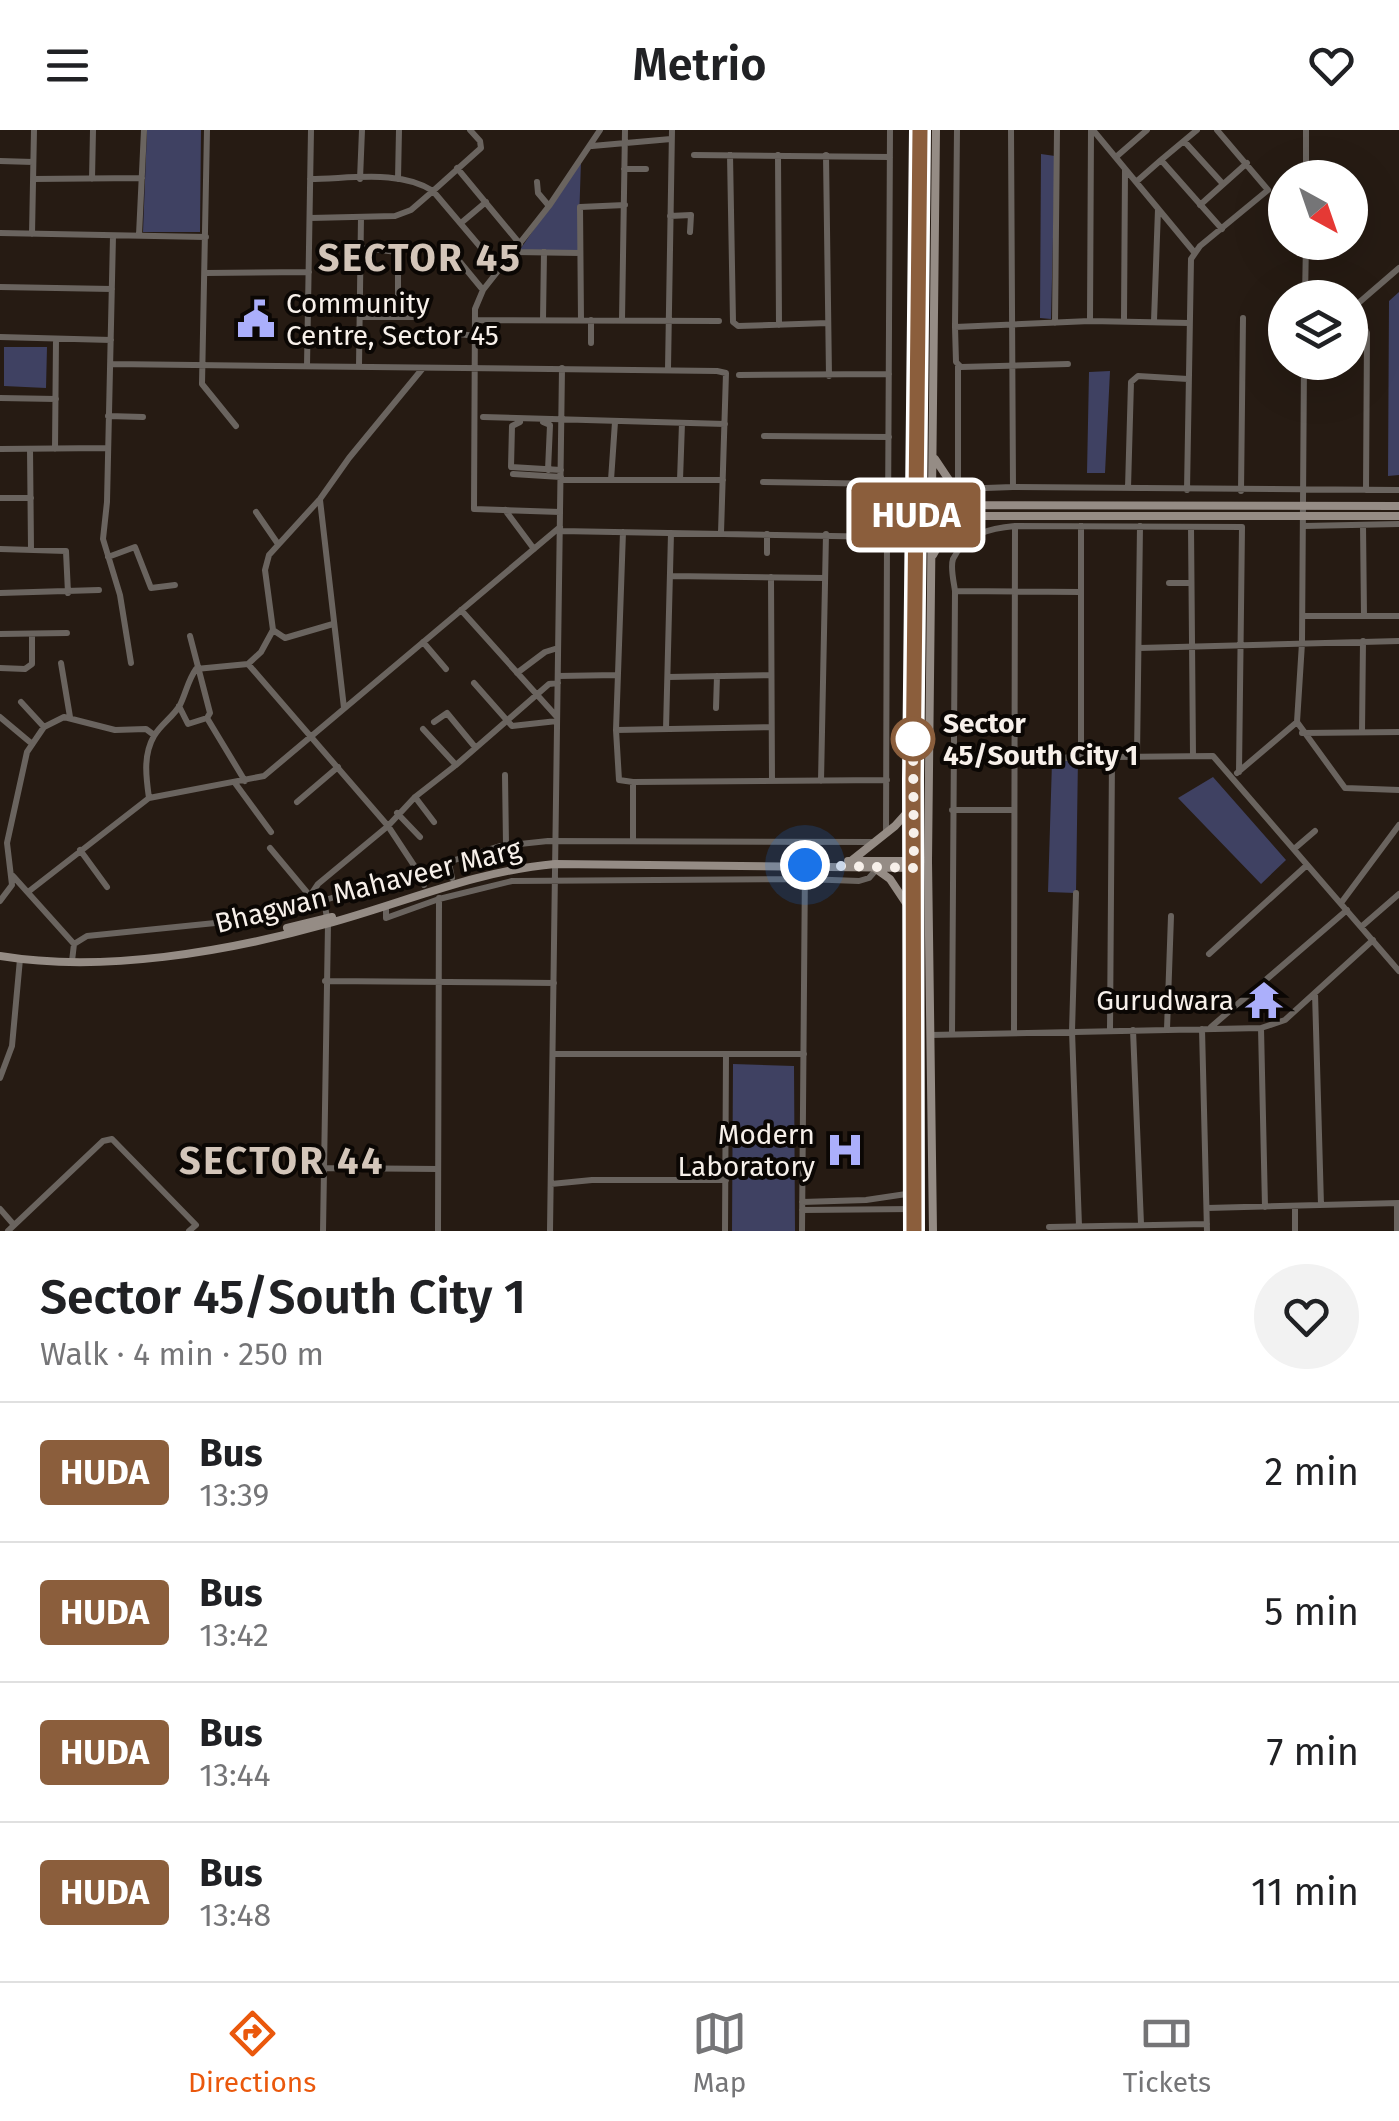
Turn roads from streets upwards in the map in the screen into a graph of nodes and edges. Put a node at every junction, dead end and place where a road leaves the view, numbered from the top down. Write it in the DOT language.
graph roads {
  1 [pos="34,130"];
  2 [pos="93,130"];
  3 [pos="144,130"];
  4 [pos="206,130"];
  5 [pos="311,130"];
  6 [pos="362,130"];
  7 [pos="399,130"];
  8 [pos="470,130"];
  9 [pos="600,130"];
  10 [pos="624,130"];
  11 [pos="890,130"];
  12 [pos="920,130"];
  13 [pos="936,130"];
  14 [pos="957,130"];
  15 [pos="1011,130"];
  16 [pos="1057,130"];
  17 [pos="1092,130"];
  18 [pos="1147,130"];
  19 [pos="1196,130"];
  20 [pos="1218,130"];
  21 [pos="1306,130"];
  22 [pos="671,135"];
  23 [pos="1184,141"];
  24 [pos="624,142"];
  25 [pos="590,146"];
  26 [pos="694,154"];
  27 [pos="730,155"];
  28 [pos="778,155"];
  29 [pos="826,155"];
  30 [pos="890,157"];
  31 [pos="1116,157"];
  32 [pos="1161,160"];
  33 [pos="1306,160"];
  34 [pos="0,161"];
  35 [pos="33,162"];
  36 [pos="1247,163"];
  37 [pos="458,168"];
  38 [pos="1125,168"];
  39 [pos="646,169"];
  40 [pos="624,170"];
  41 [pos="142,178"];
  42 [pos="92,179"];
  43 [pos="310,179"];
  44 [pos="360,179"];
  45 [pos="398,179"];
  46 [pos="33,180"];
  47 [pos="538,182"];
  48 [pos="1136,182"];
  49 [pos="1223,184"];
  50 [pos="432,190"];
  51 [pos="486,202"];
  52 [pos="625,205"];
  53 [pos="549,206"];
  54 [pos="1200,206"];
  55 [pos="1158,208"];
  56 [pos="670,216"];
  57 [pos="360,217"];
  58 [pos="310,218"];
  59 [pos="460,224"];
  60 [pos="1222,229"];
  61 [pos="690,232"];
  62 [pos="0,233"];
  63 [pos="32,234"];
  64 [pos="139,235"];
  65 [pos="113,236"];
  66 [pos="206,238"];
  67 [pos="520,244"];
  68 [pos="361,248"];
  69 [pos="515,252"];
  70 [pos="544,252"];
  71 [pos="580,252"];
  72 [pos="1194,252"];
  73 [pos="455,256"];
  74 [pos="1399,268"];
  75 [pos="499,270"];
  76 [pos="309,272"];
  77 [pos="205,274"];
  78 [pos="0,287"];
  79 [pos="112,289"];
  80 [pos="483,290"];
  81 [pos="398,316"];
  82 [pos="360,317"];
  83 [pos="421,318"];
  84 [pos="1243,318"];
  85 [pos="476,320"];
  86 [pos="543,320"];
  87 [pos="581,320"];
  88 [pos="591,320"];
  89 [pos="622,320"];
  90 [pos="1090,320"];
  91 [pos="668,321"];
  92 [pos="719,321"];
  93 [pos="1154,321"];
  94 [pos="1124,322"];
  95 [pos="1188,322"];
  96 [pos="828,323"];
  97 [pos="1055,323"];
  98 [pos="1010,325"];
  99 [pos="779,326"];
  100 [pos="955,326"];
  101 [pos="442,332"];
  102 [pos="476,336"];
  103 [pos="0,337"];
  104 [pos="56,339"];
  105 [pos="111,340"];
  106 [pos="591,343"];
  107 [pos="111,364"];
  108 [pos="1068,364"];
  109 [pos="204,365"];
  110 [pos="307,366"];
  111 [pos="359,366"];
  112 [pos="476,366"];
  113 [pos="958,366"];
  114 [pos="1012,366"];
  115 [pos="424,367"];
  116 [pos="562,368"];
  117 [pos="668,368"];
  118 [pos="889,374"];
  119 [pos="739,376"];
  120 [pos="828,376"];
  121 [pos="1188,379"];
  122 [pos="1304,380"];
  123 [pos="0,398"];
  124 [pos="56,399"];
  125 [pos="108,416"];
  126 [pos="483,417"];
  127 [pos="142,418"];
  128 [pos="562,420"];
  129 [pos="615,422"];
  130 [pos="682,423"];
  131 [pos="725,424"];
  132 [pos="236,426"];
  133 [pos="764,436"];
  134 [pos="889,438"];
  135 [pos="0,448"];
  136 [pos="107,448"];
  137 [pos="30,449"];
  138 [pos="55,450"];
  139 [pos="932,455"];
  140 [pos="548,470"];
  141 [pos="513,474"];
  142 [pos="561,475"];
  143 [pos="612,480"];
  144 [pos="680,480"];
  145 [pos="723,480"];
  146 [pos="763,482"];
  147 [pos="888,484"];
  148 [pos="1013,486"];
  149 [pos="1128,488"];
  150 [pos="1187,490"];
  151 [pos="1303,490"];
  152 [pos="1366,490"];
  153 [pos="1399,490"];
  154 [pos="1241,491"];
  155 [pos="0,498"];
  156 [pos="31,498"];
  157 [pos="320,499"];
  158 [pos="916,504"];
  159 [pos="986,506"];
  160 [pos="1399,506"];
  161 [pos="505,510"];
  162 [pos="932,511"];
  163 [pos="256,512"];
  164 [pos="560,512"];
  165 [pos="916,516"];
  166 [pos="976,516"];
  167 [pos="1399,516"];
  168 [pos="1304,517"];
  169 [pos="888,523"];
  170 [pos="1399,524"];
  171 [pos="1363,525"];
  172 [pos="1015,526"];
  173 [pos="1080,526"];
  174 [pos="1140,526"];
  175 [pos="1191,526"];
  176 [pos="560,529"];
  177 [pos="623,532"];
  178 [pos="671,532"];
  179 [pos="720,533"];
  180 [pos="767,534"];
  181 [pos="826,534"];
  182 [pos="278,544"];
  183 [pos="534,548"];
  184 [pos="0,549"];
  185 [pos="31,550"];
  186 [pos="767,553"];
  187 [pos="108,556"];
  188 [pos="931,558"];
  189 [pos="670,576"];
  190 [pos="771,577"];
  191 [pos="826,578"];
  192 [pos="1191,583"];
  193 [pos="1169,584"];
  194 [pos="175,585"];
  195 [pos="99,590"];
  196 [pos="1015,591"];
  197 [pos="68,592"];
  198 [pos="955,592"];
  199 [pos="1080,592"];
  200 [pos="0,593"];
  201 [pos="461,610"];
  202 [pos="1303,616"];
  203 [pos="1364,616"];
  204 [pos="1399,616"];
  205 [pos="332,624"];
  206 [pos="273,630"];
  207 [pos="67,632"];
  208 [pos="0,634"];
  209 [pos="32,634"];
  210 [pos="190,636"];
  211 [pos="1363,641"];
  212 [pos="1399,641"];
  213 [pos="422,642"];
  214 [pos="1302,642"];
  215 [pos="1192,646"];
  216 [pos="1241,646"];
  217 [pos="558,648"];
  218 [pos="1139,648"];
  219 [pos="61,663"];
  220 [pos="132,663"];
  221 [pos="248,664"];
  222 [pos="0,668"];
  223 [pos="196,669"];
  224 [pos="446,669"];
  225 [pos="516,673"];
  226 [pos="618,675"];
  227 [pos="771,675"];
  228 [pos="717,676"];
  229 [pos="668,677"];
  230 [pos="558,679"];
  231 [pos="474,684"];
  232 [pos="537,696"];
  233 [pos="20,702"];
  234 [pos="179,706"];
  235 [pos="344,708"];
  236 [pos="716,708"];
  237 [pos="0,717"];
  238 [pos="70,717"];
  239 [pos="207,718"];
  240 [pos="557,719"];
  241 [pos="506,720"];
  242 [pos="434,722"];
  243 [pos="1297,722"];
  244 [pos="44,727"];
  245 [pos="772,727"];
  246 [pos="423,729"];
  247 [pos="666,729"];
  248 [pos="616,730"];
  249 [pos="952,731"];
  250 [pos="1015,731"];
  251 [pos="1302,732"];
  252 [pos="1362,732"];
  253 [pos="1399,732"];
  254 [pos="154,735"];
  255 [pos="312,736"];
  256 [pos="31,743"];
  257 [pos="476,747"];
  258 [pos="1112,756"];
  259 [pos="1137,756"];
  260 [pos="1193,756"];
  261 [pos="1081,757"];
  262 [pos="1015,758"];
  263 [pos="456,765"];
  264 [pos="338,767"];
  265 [pos="505,774"];
  266 [pos="1235,775"];
  267 [pos="887,780"];
  268 [pos="772,781"];
  269 [pos="821,781"];
  270 [pos="234,782"];
  271 [pos="246,782"];
  272 [pos="633,782"];
  273 [pos="1399,790"];
  274 [pos="414,797"];
  275 [pos="149,798"];
  276 [pos="297,802"];
  277 [pos="913,806"];
  278 [pos="952,810"];
  279 [pos="1014,810"];
  280 [pos="397,813"];
  281 [pos="434,822"];
  282 [pos="1399,824"];
  283 [pos="388,826"];
  284 [pos="1316,831"];
  285 [pos="271,832"];
  286 [pos="886,834"];
  287 [pos="420,836"];
  288 [pos="556,841"];
  289 [pos="633,841"];
  290 [pos="874,842"];
  291 [pos="506,845"];
  292 [pos="270,848"];
  293 [pos="1294,849"];
  294 [pos="80,850"];
  295 [pos="851,860"];
  296 [pos="555,861"];
  297 [pos="449,863"];
  298 [pos="914,864"];
  299 [pos="1308,864"];
  300 [pos="805,865"];
  301 [pos="928,865"];
  302 [pos="872,868"];
  303 [pos="419,873"];
  304 [pos="13,876"];
  305 [pos="452,878"];
  306 [pos="805,879"];
  307 [pos="555,880"];
  308 [pos="424,886"];
  309 [pos="107,887"];
  310 [pos="438,887"];
  311 [pos="28,892"];
  312 [pos="1076,893"];
  313 [pos="1399,894"];
  314 [pos="310,896"];
  315 [pos="439,899"];
  316 [pos="324,900"];
  317 [pos="0,901"];
  318 [pos="386,904"];
  319 [pos="309,905"];
  320 [pos="1344,906"];
  321 [pos="914,915"];
  322 [pos="1171,916"];
  323 [pos="327,921"];
  324 [pos="1361,926"];
  325 [pos="914,936"];
  326 [pos="928,936"];
  327 [pos="1373,940"];
  328 [pos="74,944"];
  329 [pos="0,953"];
  330 [pos="1209,954"];
  331 [pos="20,959"];
  332 [pos="72,959"];
  333 [pos="1399,971"];
  334 [pos="325,982"];
  335 [pos="438,983"];
  336 [pos="554,983"];
  337 [pos="1314,993"];
  338 [pos="1206,1028"];
  339 [pos="1261,1028"];
  340 [pos="1167,1029"];
  341 [pos="1072,1030"];
  342 [pos="1110,1030"];
  343 [pos="1133,1030"];
  344 [pos="1014,1032"];
  345 [pos="952,1034"];
  346 [pos="928,1035"];
  347 [pos="0,1039"];
  348 [pos="12,1046"];
  349 [pos="552,1054"];
  350 [pos="726,1054"];
  351 [pos="804,1054"];
  352 [pos="0,1078"];
  353 [pos="324,1168"];
  354 [pos="438,1168"];
  355 [pos="726,1180"];
  356 [pos="550,1184"];
  357 [pos="914,1193"];
  358 [pos="1398,1204"];
  359 [pos="1321,1205"];
  360 [pos="802,1206"];
  361 [pos="1264,1206"];
  362 [pos="1295,1206"];
  363 [pos="1207,1208"];
  364 [pos="0,1209"];
  365 [pos="914,1212"];
  366 [pos="1142,1224"];
  367 [pos="1078,1226"];
  368 [pos="1049,1227"];
  369 [pos="1207,1227"];
  370 [pos="11,1228"];
  371 [pos="189,1231"];
  372 [pos="323,1231"];
  373 [pos="438,1231"];
  374 [pos="550,1231"];
  375 [pos="726,1231"];
  376 [pos="802,1231"];
  377 [pos="911,1231"];
  378 [pos="933,1231"];
  379 [pos="1295,1231"];
  380 [pos="1398,1231"];
  1 -- 35 [label="street"];
  2 -- 42 [label="street"];
  3 -- 41 [label="street"];
  4 -- 66 [label="street"];
  5 -- 43 [label="street"];
  6 -- 44 [label="street"];
  7 -- 45 [label="street"];
  8 -- 37 [label="street"];
  9 -- 25 [label="street"];
  10 -- 24 [label="street"];
  11 -- 30 [label="street"];
  12 -- 158 [label="street"];
  13 -- 139 [label="street"];
  14 -- 100 [label="street"];
  15 -- 98 [label="street"];
  16 -- 97 [label="street"];
  17 -- 31 [label="street"];
  17 -- 90 [label="street"];
  18 -- 31 [label="street"];
  19 -- 23 [label="street"];
  20 -- 36 [label="street"];
  21 -- 33 [label="street"];
  22 -- 24 [label="street"];
  22 -- 56 [label="street"];
  23 -- 32 [label="street"];
  23 -- 49 [label="street"];
  24 -- 25 [label="street"];
  24 -- 40 [label="street"];
  25 -- 53 [label="street"];
  26 -- 27 [label="street"];
  27 -- 28 [label="street"];
  27 -- 99 [label="street"];
  28 -- 29 [label="street"];
  28 -- 99 [label="street"];
  29 -- 30 [label="street"];
  29 -- 96 [label="street"];
  30 -- 118 [label="street"];
  31 -- 38 [label="street"];
  32 -- 48 [label="street"];
  32 -- 54 [label="street"];
  34 -- 35 [label="street"];
  35 -- 46 [label="street"];
  36 -- 49 [label="street"];
  36 -- 60 [label="street"];
  37 -- 50 [label="street"];
  37 -- 51 [label="street"];
  38 -- 48 [label="street"];
  38 -- 94 [label="street"];
  39 -- 40 [label="street"];
  40 -- 52 [label="street"];
  41 -- 42 [label="street"];
  41 -- 64 [label="street"];
  42 -- 46 [label="street"];
  43 -- 44 [label="street"];
  43 -- 58 [label="street"];
  44 -- 45 [label="street"];
  45 -- 50 [label="street"];
  46 -- 63 [label="street"];
  47 -- 53 [label="street"];
  48 -- 55 [label="street"];
  49 -- 54 [label="street"];
  50 -- 57 [label="street"];
  50 -- 59 [label="street"];
  51 -- 59 [label="street"];
  51 -- 67 [label="street"];
  52 -- 71 [label="street"];
  52 -- 89 [label="street"];
  53 -- 67 [label="street"];
  54 -- 60 [label="street"];
  55 -- 72 [label="street"];
  55 -- 93 [label="street"];
  56 -- 61 [label="street"];
  56 -- 91 [label="street"];
  57 -- 58 [label="street"];
  57 -- 68 [label="street"];
  58 -- 76 [label="street"];
  59 -- 75 [label="street"];
  60 -- 72 [label="street"];
  62 -- 63 [label="street"];
  63 -- 65 [label="street"];
  64 -- 65 [label="street"];
  64 -- 66 [label="street"];
  65 -- 79 [label="street"];
  66 -- 77 [label="street"];
  67 -- 69 [label="street"];
  68 -- 81 [label="street"];
  68 -- 82 [label="street"];
  69 -- 70 [label="street"];
  69 -- 75 [label="street"];
  70 -- 71 [label="street"];
  70 -- 86 [label="street"];
  71 -- 87 [label="street"];
  72 -- 95 [label="street"];
  73 -- 80 [label="street"];
  74 -- 152 [label="street"];
  75 -- 80 [label="street"];
  76 -- 77 [label="street"];
  76 -- 110 [label="street"];
  77 -- 109 [label="street"];
  78 -- 79 [label="street"];
  79 -- 105 [label="street"];
  80 -- 85 [label="street"];
  81 -- 82 [label="street"];
  81 -- 83 [label="street"];
  82 -- 111 [label="street"];
  84 -- 154 [label="street"];
  85 -- 86 [label="street"];
  85 -- 102 [label="street"];
  86 -- 87 [label="street"];
  87 -- 88 [label="street"];
  88 -- 89 [label="street"];
  88 -- 106 [label="street"];
  89 -- 91 [label="street"];
  90 -- 94 [label="street"];
  90 -- 97 [label="street"];
  91 -- 92 [label="street"];
  91 -- 117 [label="street"];
  93 -- 94 [label="street"];
  93 -- 95 [label="street"];
  95 -- 121 [label="street"];
  96 -- 99 [label="street"];
  96 -- 120 [label="street"];
  97 -- 98 [label="street"];
  98 -- 100 [label="street"];
  98 -- 114 [label="street"];
  100 -- 113 [label="street"];
  101 -- 102 [label="street"];
  102 -- 112 [label="street"];
  103 -- 104 [label="street"];
  104 -- 105 [label="street"];
  104 -- 124 [label="street"];
  105 -- 107 [label="street"];
  107 -- 109 [label="street"];
  107 -- 125 [label="street"];
  108 -- 114 [label="street"];
  109 -- 110 [label="street"];
  109 -- 132 [label="street"];
  110 -- 111 [label="street"];
  111 -- 115 [label="street"];
  112 -- 115 [label="street"];
  112 -- 116 [label="street"];
  112 -- 161 [label="street"];
  113 -- 114 [label="street"];
  113 -- 148 [label="street"];
  114 -- 148 [label="street"];
  115 -- 157 [label="street"];
  116 -- 117 [label="street"];
  116 -- 128 [label="street"];
  117 -- 131 [label="street"];
  118 -- 120 [label="street"];
  118 -- 134 [label="street"];
  119 -- 120 [label="street"];
  121 -- 149 [label="street"];
  121 -- 150 [label="street"];
  122 -- 151 [label="street"];
  123 -- 124 [label="street"];
  124 -- 138 [label="street"];
  125 -- 127 [label="street"];
  125 -- 136 [label="street"];
  126 -- 128 [label="street"];
  128 -- 129 [label="street"];
  128 -- 142 [label="street"];
  129 -- 130 [label="street"];
  129 -- 143 [label="street"];
  130 -- 131 [label="street"];
  130 -- 144 [label="street"];
  131 -- 145 [label="street"];
  133 -- 134 [label="street"];
  134 -- 147 [label="street"];
  135 -- 137 [label="street"];
  136 -- 138 [label="street"];
  136 -- 187 [label="street"];
  137 -- 138 [label="street"];
  137 -- 156 [label="street"];
  139 -- 159 [label="street"];
  139 -- 162 [label="street"];
  140 -- 140 [label="street"];
  140 -- 142 [label="street"];
  141 -- 142 [label="street"];
  142 -- 143 [label="street"];
  142 -- 164 [label="street"];
  143 -- 144 [label="street"];
  144 -- 145 [label="street"];
  145 -- 179 [label="street"];
  146 -- 147 [label="street"];
  147 -- 169 [label="street"];
  148 -- 149 [label="street"];
  149 -- 150 [label="street"];
  150 -- 154 [label="street"];
  151 -- 152 [label="street"];
  151 -- 154 [label="street"];
  151 -- 168 [label="street"];
  152 -- 153 [label="street"];
  155 -- 156 [label="street"];
  156 -- 185 [label="street"];
  157 -- 182 [label="street"];
  157 -- 205 [label="street"];
  158 -- 162 [label="street"];
  158 -- 165 [label="street"];
  159 -- 162 [label="street"];
  159 -- 168 [label="street"];
  160 -- 168 [label="street"];
  161 -- 164 [label="street"];
  161 -- 183 [label="street"];
  162 -- 165 [label="street"];
  162 -- 166 [label="street"];
  162 -- 188 [label="street"];
  163 -- 182 [label="street"];
  164 -- 176 [label="street"];
  165 -- 277 [label="street"];
  166 -- 168 [label="street"];
  166 -- 188 [label="street"];
  167 -- 168 [label="street"];
  168 -- 171 [label="street"];
  168 -- 202 [label="street"];
  170 -- 171 [label="street"];
  171 -- 203 [label="street"];
  172 -- 173 [label="street"];
  172 -- 196 [label="street"];
  172 -- 198 [label="street"];
  173 -- 174 [label="street"];
  173 -- 199 [label="street"];
  174 -- 175 [label="street"];
  174 -- 218 [label="street"];
  175 -- 192 [label="street"];
  175 -- 216 [label="street"];
  176 -- 177 [label="street"];
  176 -- 183 [label="street"];
  176 -- 217 [label="street"];
  177 -- 178 [label="street"];
  177 -- 226 [label="street"];
  178 -- 179 [label="street"];
  178 -- 189 [label="street"];
  179 -- 180 [label="street"];
  180 -- 181 [label="street"];
  180 -- 186 [label="street"];
  181 -- 191 [label="street"];
  181 -- 267 [label="street"];
  182 -- 206 [label="street"];
  183 -- 201 [label="street"];
  184 -- 185 [label="street"];
  185 -- 197 [label="street"];
  187 -- 194 [label="street"];
  187 -- 220 [label="street"];
  188 -- 301 [label="street"];
  189 -- 190 [label="street"];
  189 -- 229 [label="street"];
  190 -- 191 [label="street"];
  190 -- 227 [label="street"];
  191 -- 269 [label="street"];
  192 -- 193 [label="street"];
  192 -- 215 [label="street"];
  195 -- 197 [label="street"];
  196 -- 198 [label="street"];
  196 -- 199 [label="street"];
  196 -- 250 [label="street"];
  197 -- 200 [label="street"];
  198 -- 249 [label="street"];
  199 -- 261 [label="street"];
  201 -- 213 [label="street"];
  201 -- 225 [label="street"];
  202 -- 203 [label="street"];
  202 -- 214 [label="street"];
  203 -- 204 [label="street"];
  205 -- 206 [label="street"];
  205 -- 235 [label="street"];
  206 -- 221 [label="street"];
  207 -- 209 [label="street"];
  208 -- 209 [label="street"];
  209 -- 222 [label="street"];
  210 -- 223 [label="street"];
  211 -- 212 [label="street"];
  211 -- 214 [label="street"];
  211 -- 252 [label="street"];
  213 -- 224 [label="street"];
  213 -- 235 [label="street"];
  214 -- 216 [label="street"];
  214 -- 243 [label="street"];
  215 -- 216 [label="street"];
  215 -- 218 [label="street"];
  215 -- 260 [label="street"];
  216 -- 266 [label="street"];
  217 -- 225 [label="street"];
  217 -- 230 [label="street"];
  218 -- 259 [label="street"];
  219 -- 238 [label="street"];
  221 -- 223 [label="street"];
  221 -- 255 [label="street"];
  223 -- 234 [label="street"];
  223 -- 239 [label="street"];
  225 -- 232 [label="street"];
  226 -- 230 [label="street"];
  226 -- 248 [label="street"];
  227 -- 228 [label="street"];
  227 -- 245 [label="street"];
  228 -- 229 [label="street"];
  228 -- 236 [label="street"];
  229 -- 247 [label="street"];
  230 -- 232 [label="street"];
  230 -- 240 [label="street"];
  231 -- 241 [label="street"];
  232 -- 240 [label="street"];
  232 -- 241 [label="street"];
  233 -- 244 [label="street"];
  234 -- 239 [label="street"];
  234 -- 254 [label="street"];
  235 -- 255 [label="street"];
  237 -- 256 [label="street"];
  238 -- 244 [label="street"];
  238 -- 254 [label="street"];
  239 -- 271 [label="street"];
  240 -- 241 [label="street"];
  240 -- 288 [label="street"];
  241 -- 257 [label="street"];
  242 -- 257 [label="street"];
  243 -- 251 [label="street"];
  243 -- 266 [label="street"];
  244 -- 256 [label="street"];
  245 -- 247 [label="street"];
  245 -- 268 [label="street"];
  246 -- 263 [label="street"];
  247 -- 248 [label="street"];
  248 -- 272 [label="street"];
  249 -- 250 [label="street"];
  249 -- 278 [label="street"];
  250 -- 262 [label="street"];
  251 -- 252 [label="street"];
  251 -- 273 [label="street"];
  252 -- 253 [label="street"];
  254 -- 275 [label="street"];
  255 -- 264 [label="street"];
  255 -- 271 [label="street"];
  256 -- 304 [label="street"];
  257 -- 263 [label="street"];
  258 -- 259 [label="street"];
  258 -- 261 [label="street"];
  258 -- 342 [label="street"];
  259 -- 260 [label="street"];
  260 -- 266 [label="street"];
  261 -- 262 [label="street"];
  262 -- 279 [label="street"];
  263 -- 274 [label="street"];
  264 -- 276 [label="street"];
  264 -- 283 [label="street"];
  265 -- 291 [label="street"];
  266 -- 293 [label="street"];
  267 -- 269 [label="street"];
  267 -- 286 [label="street"];
  268 -- 269 [label="street"];
  268 -- 272 [label="street"];
  270 -- 271 [label="street"];
  270 -- 275 [label="street"];
  270 -- 285 [label="street"];
  272 -- 289 [label="street"];
  274 -- 280 [label="street"];
  274 -- 281 [label="street"];
  275 -- 294 [label="street"];
  277 -- 286 [label="street"];
  277 -- 298 [label="street"];
  278 -- 279 [label="street"];
  278 -- 345 [label="street"];
  279 -- 344 [label="street"];
  280 -- 283 [label="street"];
  280 -- 287 [label="street"];
  282 -- 320 [label="street"];
  283 -- 303 [label="street"];
  283 -- 314 [label="street"];
  284 -- 293 [label="street"];
  286 -- 290 [label="street"];
  288 -- 289 [label="street"];
  288 -- 291 [label="street"];
  288 -- 296 [label="street"];
  289 -- 290 [label="street"];
  290 -- 295 [label="street"];
  291 -- 297 [label="street"];
  292 -- 314 [label="street"];
  293 -- 299 [label="street"];
  294 -- 309 [label="street"];
  294 -- 311 [label="street"];
  295 -- 296 [label="street, Bhagwan Mahaveer Marg"];
  295 -- 298 [label="street, Bhagwan Mahaveer Marg"];
  296 -- 300 [label="street, Bhagwan Mahaveer Marg"];
  296 -- 305 [label="street, Bhagwan Mahaveer Marg"];
  296 -- 307 [label="street"];
  296 -- 310 [label="street, Bhagwan Mahaveer Marg"];
  297 -- 303 [label="street"];
  297 -- 305 [label="street"];
  298 -- 301 [label="street, Bhagwan Mahaveer Marg"];
  298 -- 302 [label="street, Bhagwan Mahaveer Marg"];
  298 -- 321 [label="street"];
  299 -- 320 [label="street"];
  299 -- 330 [label="street"];
  300 -- 302 [label="street, Bhagwan Mahaveer Marg"];
  300 -- 306 [label="street"];
  301 -- 326 [label="street"];
  302 -- 306 [label="street"];
  302 -- 321 [label="street"];
  303 -- 308 [label="street"];
  303 -- 316 [label="street"];
  304 -- 311 [label="street"];
  304 -- 317 [label="street"];
  305 -- 308 [label="street, Bhagwan Mahaveer Marg"];
  306 -- 307 [label="street"];
  306 -- 351 [label="street"];
  307 -- 315 [label="street"];
  307 -- 336 [label="street"];
  308 -- 323 [label="street, Bhagwan Mahaveer Marg"];
  310 -- 315 [label="street"];
  310 -- 318 [label="street, Bhagwan Mahaveer Marg"];
  311 -- 328 [label="street"];
  312 -- 341 [label="street"];
  313 -- 324 [label="street"];
  314 -- 319 [label="street"];
  315 -- 318 [label="street"];
  315 -- 335 [label="street"];
  316 -- 319 [label="street"];
  316 -- 323 [label="street"];
  318 -- 323 [label="street, Bhagwan Mahaveer Marg"];
  319 -- 328 [label="street"];
  320 -- 324 [label="street"];
  320 -- 338 [label="street"];
  321 -- 325 [label="street"];
  322 -- 340 [label="street"];
  323 -- 332 [label="street, Bhagwan Mahaveer Marg"];
  323 -- 334 [label="street"];
  324 -- 327 [label="street"];
  325 -- 326 [label="street"];
  325 -- 357 [label="street"];
  326 -- 346 [label="street"];
  327 -- 333 [label="street"];
  327 -- 337 [label="street"];
  328 -- 332 [label="street"];
  329 -- 331 [label="street, Bhagwan Mahaveer Marg"];
  329 -- 332 [label="street, Bhagwan Mahaveer Marg"];
  331 -- 332 [label="street, Bhagwan Mahaveer Marg"];
  331 -- 348 [label="street"];
  334 -- 335 [label="street"];
  334 -- 353 [label="street"];
  335 -- 336 [label="street"];
  335 -- 354 [label="street"];
  336 -- 349 [label="street"];
  337 -- 339 [label="street"];
  337 -- 359 [label="street"];
  338 -- 339 [label="street"];
  338 -- 340 [label="street"];
  338 -- 363 [label="street"];
  339 -- 361 [label="street"];
  340 -- 343 [label="street"];
  341 -- 342 [label="street"];
  341 -- 344 [label="street"];
  341 -- 367 [label="street"];
  342 -- 343 [label="street"];
  343 -- 366 [label="street"];
  344 -- 345 [label="street"];
  345 -- 346 [label="street"];
  346 -- 378 [label="street"];
  347 -- 348 [label="street"];
  348 -- 352 [label="street"];
  349 -- 350 [label="street"];
  349 -- 356 [label="street"];
  350 -- 351 [label="street"];
  350 -- 355 [label="street"];
  351 -- 360 [label="street"];
  353 -- 354 [label="street"];
  353 -- 372 [label="street"];
  354 -- 373 [label="street"];
  355 -- 356 [label="street"];
  355 -- 375 [label="street"];
  356 -- 374 [label="street"];
  357 -- 360 [label="street"];
  357 -- 365 [label="street"];
  358 -- 359 [label="street"];
  358 -- 380 [label="street"];
  359 -- 362 [label="street"];
  360 -- 365 [label="street"];
  360 -- 376 [label="street"];
  361 -- 362 [label="street"];
  361 -- 363 [label="street"];
  362 -- 379 [label="street"];
  363 -- 369 [label="street"];
  364 -- 370 [label="street"];
  365 -- 377 [label="street"];
  366 -- 367 [label="street"];
  366 -- 369 [label="street"];
  367 -- 368 [label="street"];
  370 -- 371 [label="street"];
}
